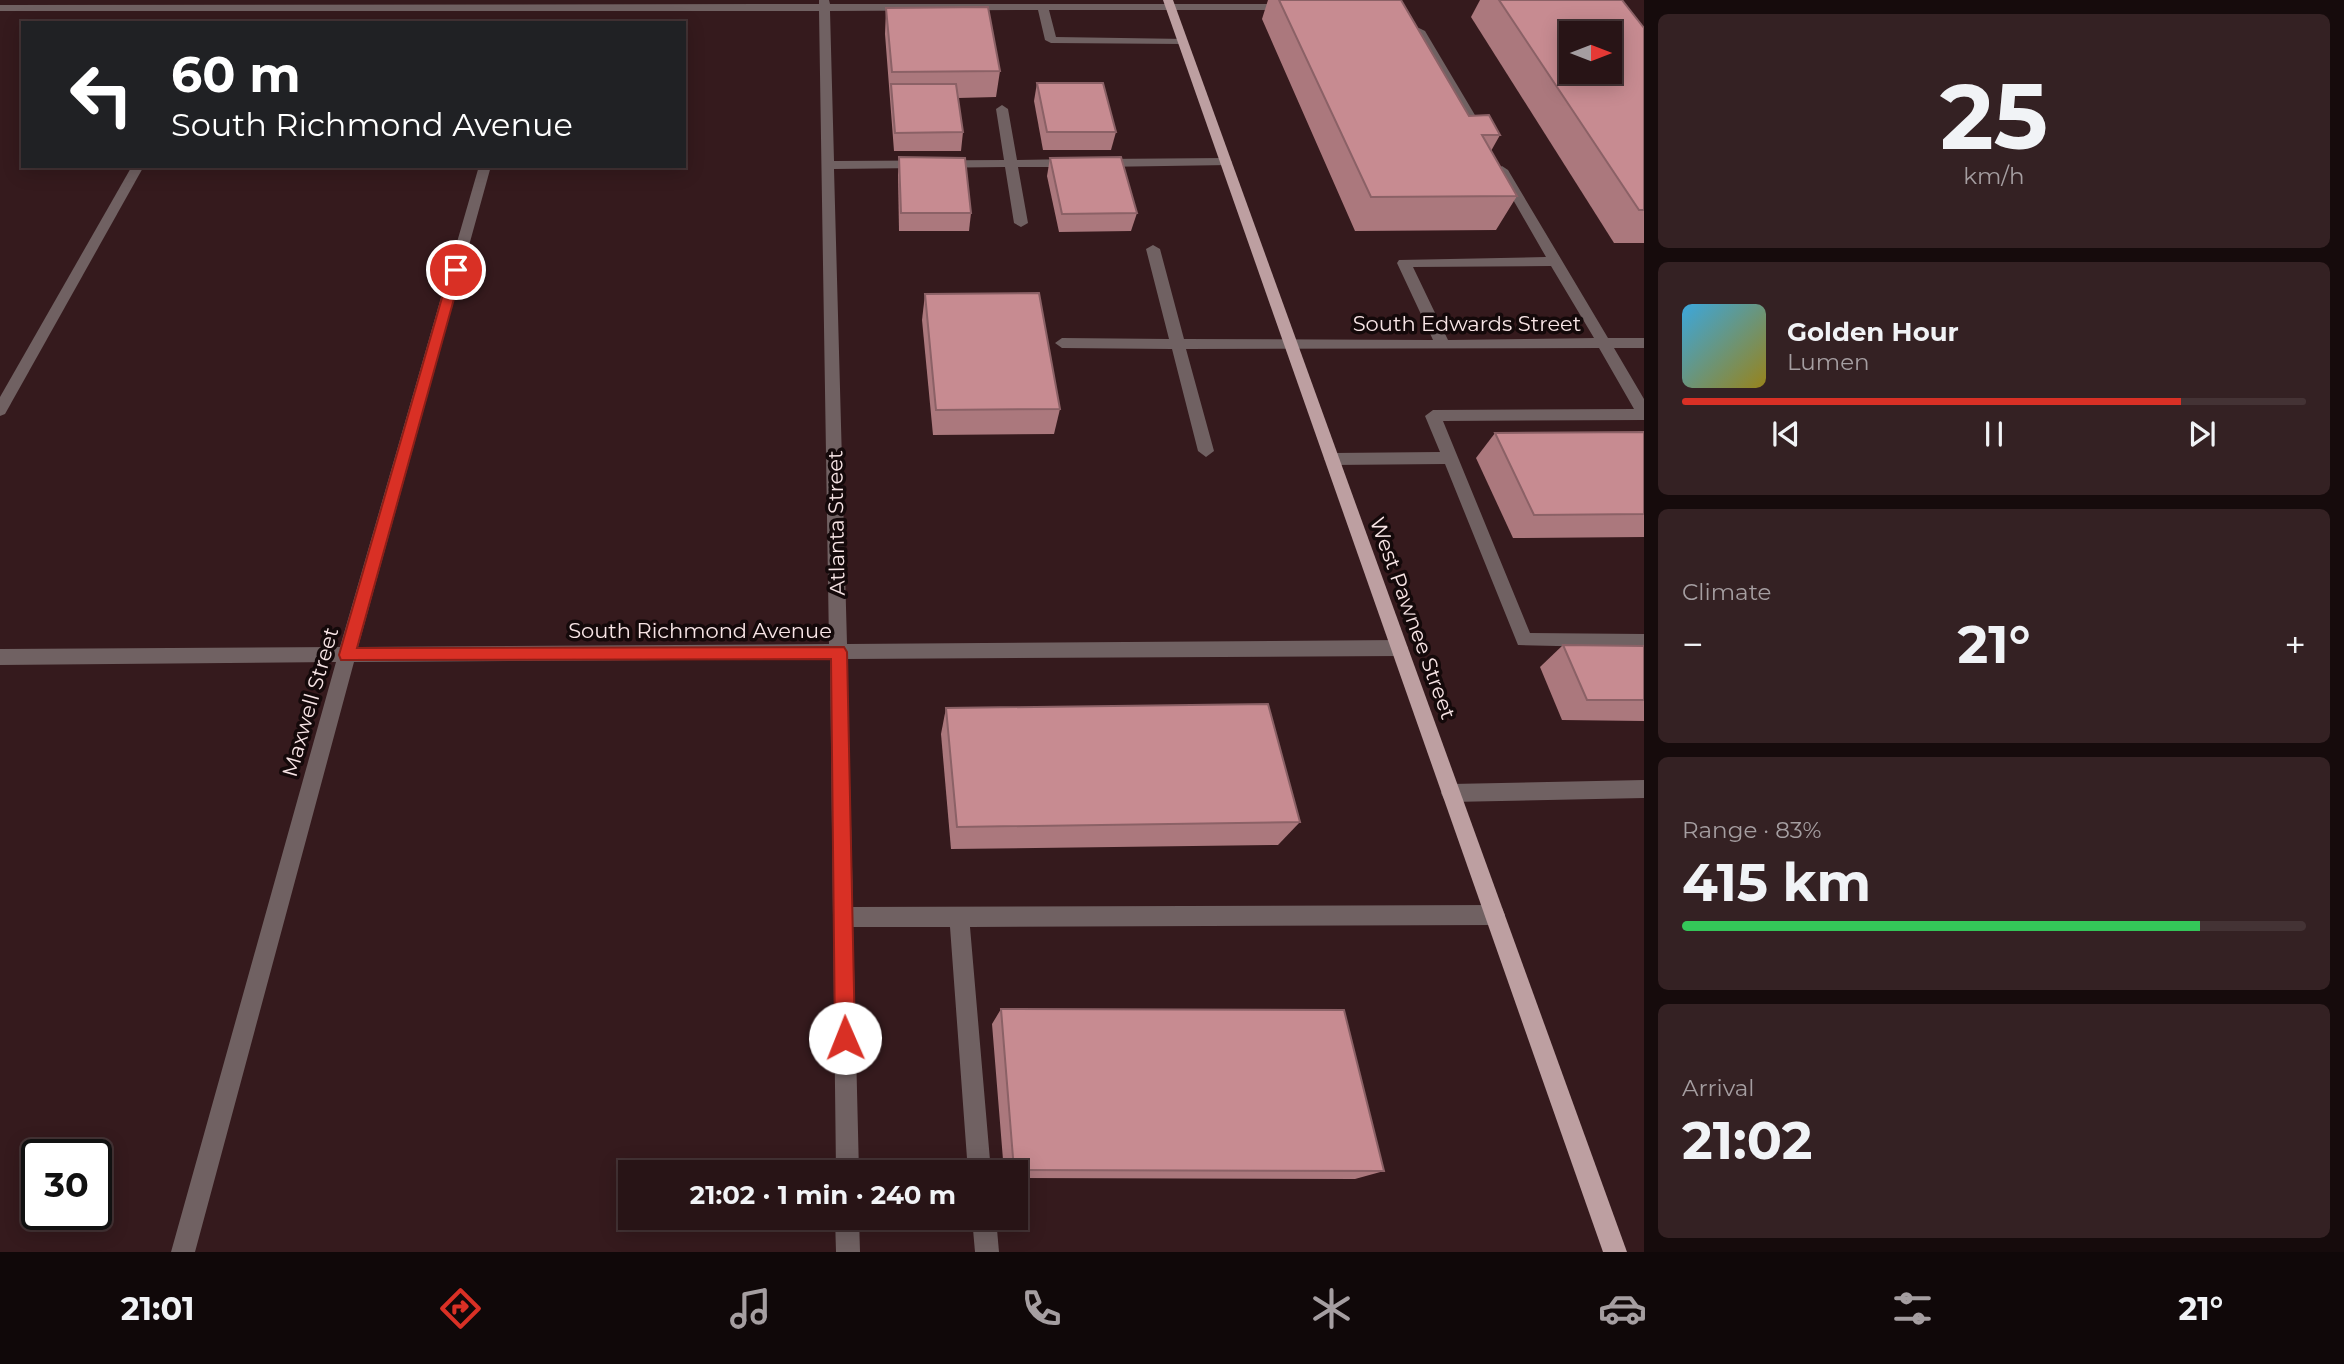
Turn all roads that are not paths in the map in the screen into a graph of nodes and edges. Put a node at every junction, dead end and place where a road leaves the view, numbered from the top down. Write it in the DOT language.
graph roads {
  1 [pos="824,3"];
  2 [pos="909,3"];
  3 [pos="995,3"];
  4 [pos="1170,3"];
  5 [pos="230,4"];
  6 [pos="531,4"];
  7 [pos="1042,6"];
  8 [pos="0,9"];
  9 [pos="1306,9"];
  10 [pos="1411,17"];
  11 [pos="220,21"];
  12 [pos="526,21"];
  13 [pos="1183,41"];
  14 [pos="1002,109"];
  15 [pos="1226,162"];
  16 [pos="1011,164"];
  17 [pos="828,165"];
  18 [pos="137,168"];
  19 [pos="484,168"];
  20 [pos="1021,223"];
  21 [pos="1153,248"];
  22 [pos="1556,261"];
  23 [pos="1644,342"];
  24 [pos="1062,343"];
  25 [pos="1177,343"];
  26 [pos="1602,343"];
  27 [pos="1291,344"];
  28 [pos="1443,345"];
  29 [pos="0,410"];
  30 [pos="1644,413"];
  31 [pos="1206,450"];
  32 [pos="1450,458"];
  33 [pos="1332,459"];
  34 [pos="1644,640"];
  35 [pos="1399,648"];
  36 [pos="839,652"];
  37 [pos="347,655"];
  38 [pos="0,657"];
  39 [pos="1644,789"];
  40 [pos="1451,793"];
  41 [pos="1495,915"];
  42 [pos="959,916"];
  43 [pos="843,917"];
  44 [pos="847,1160"];
  45 [pos="979,1160"];
  46 [pos="847,1230"];
  47 [pos="985,1230"];
  48 [pos="183,1252"];
  49 [pos="848,1252"];
  50 [pos="987,1252"];
  51 [pos="1615,1252"];
  1 -- 2 [label="street"];
  1 -- 6 [label="street"];
  1 -- 17 [label="street, Atlanta Street"];
  2 -- 3 [label="street"];
  3 -- 7 [label="street"];
  4 -- 7 [label="street"];
  4 -- 9 [label="street"];
  4 -- 13 [label="main road, West Pawnee Street"];
  5 -- 6 [label="street"];
  5 -- 8 [label="street"];
  5 -- 11 [label="street"];
  6 -- 12 [label="street"];
  7 -- 13 [label="street"];
  10 -- 22 [label="street"];
  13 -- 15 [label="main road, West Pawnee Street"];
  14 -- 16 [label="street"];
  15 -- 16 [label="street"];
  15 -- 27 [label="main road, West Pawnee Street"];
  16 -- 17 [label="street"];
  16 -- 20 [label="street"];
  17 -- 36 [label="street, Atlanta Street"];
  18 -- 29 [label="street"];
  19 -- 37 [label="street, Maxwell Street"];
  21 -- 25 [label="street"];
  22 -- 26 [label="street"];
  22 -- 28 [label="street"];
  23 -- 26 [label="street, South Edwards Street"];
  24 -- 25 [label="street, South Edwards Street"];
  25 -- 27 [label="street, South Edwards Street"];
  25 -- 31 [label="street"];
  26 -- 28 [label="street, South Edwards Street"];
  26 -- 30 [label="street"];
  27 -- 28 [label="street, South Edwards Street"];
  27 -- 33 [label="main road, West Pawnee Street"];
  30 -- 32 [label="street"];
  32 -- 33 [label="street"];
  32 -- 34 [label="street"];
  33 -- 35 [label="main road, West Pawnee Street"];
  35 -- 36 [label="street, South Richmond Avenue"];
  35 -- 40 [label="main road, West Pawnee Street"];
  36 -- 37 [label="street, South Richmond Avenue"];
  36 -- 43 [label="street, Atlanta Street"];
  37 -- 38 [label="street, South Richmond Avenue"];
  37 -- 48 [label="street, Maxwell Street"];
  39 -- 40 [label="street"];
  40 -- 41 [label="main road, West Pawnee Street"];
  41 -- 42 [label="street"];
  41 -- 51 [label="main road, West Pawnee Street"];
  42 -- 43 [label="street"];
  42 -- 45 [label="street"];
  43 -- 44 [label="street, Atlanta Street"];
  46 -- 49 [label="street"];
  47 -- 50 [label="street"];
}
